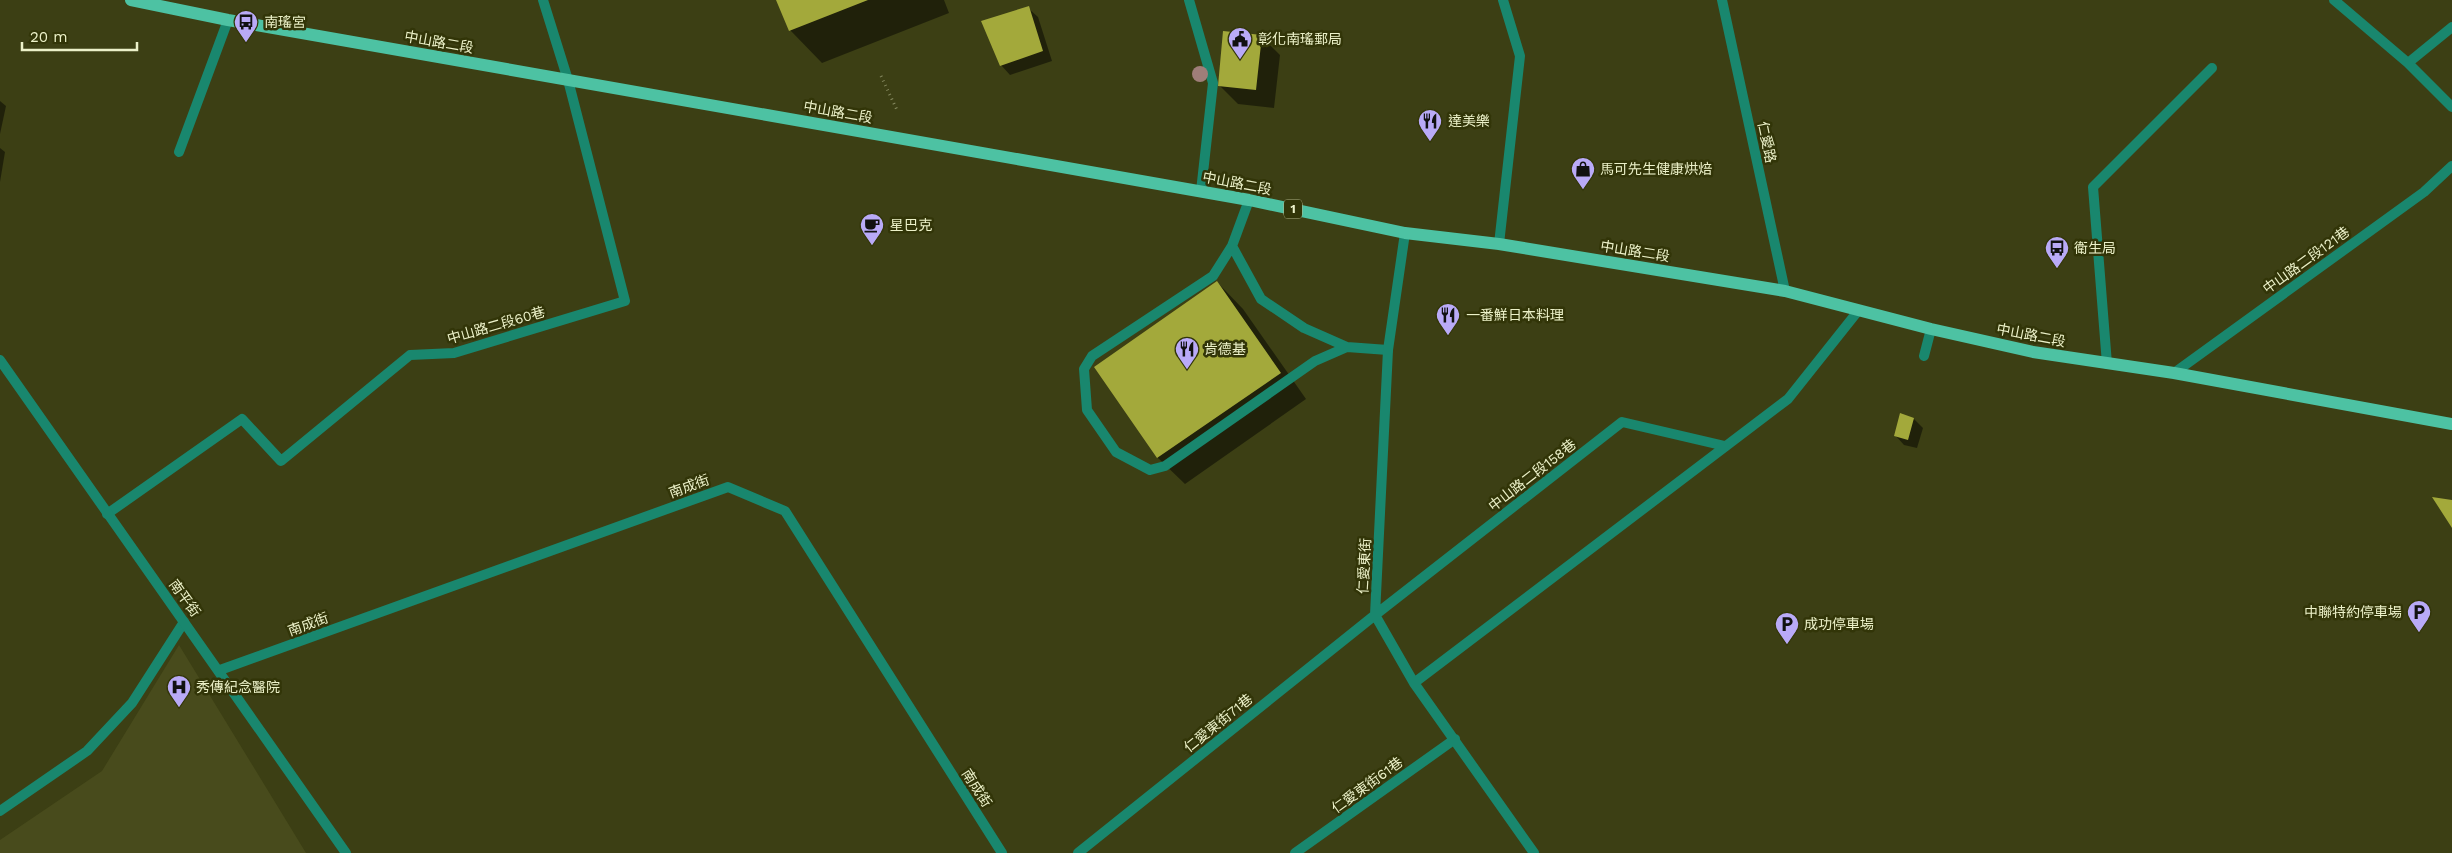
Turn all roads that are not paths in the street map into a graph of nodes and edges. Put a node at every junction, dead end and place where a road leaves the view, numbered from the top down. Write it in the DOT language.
graph roads {
  1 [pos="131,0"];
  2 [pos="543,0"];
  3 [pos="1190,0"];
  4 [pos="1503,0"];
  5 [pos="1722,0"];
  6 [pos="2334,0"];
  7 [pos="228,20"];
  8 [pos="2452,27"];
  9 [pos="2408,63"];
  10 [pos="2212,68"];
  11 [pos="568,80"];
  12 [pos="2452,107"];
  13 [pos="179,152"];
  14 [pos="2452,166"];
  15 [pos="1202,191"];
  16 [pos="1249,200"];
  17 [pos="1405,233"];
  18 [pos="1499,244"];
  19 [pos="1232,246"];
  20 [pos="1785,291"];
  21 [pos="1858,311"];
  22 [pos="1931,330"];
  23 [pos="1347,347"];
  24 [pos="1388,350"];
  25 [pos="1924,356"];
  26 [pos="0,360"];
  27 [pos="2107,364"];
  28 [pos="2174,374"];
  29 [pos="2452,424"];
  30 [pos="1725,446"];
  31 [pos="106,514"];
  32 [pos="1375,615"];
  33 [pos="184,622"];
  34 [pos="220,670"];
  35 [pos="1414,683"];
  36 [pos="1455,738"];
  37 [pos="0,811"];
  38 [pos="346,853"];
  39 [pos="1002,853"];
  40 [pos="1078,853"];
  41 [pos="1295,853"];
  42 [pos="1534,853"];
  1 -- 7 [label="main road, 中山路二段 / 1"];
  2 -- 11 [label="street"];
  3 -- 15 [label="street"];
  4 -- 18 [label="street"];
  5 -- 20 [label="street, 仁愛路"];
  6 -- 9 [label="street"];
  7 -- 11 [label="main road, 中山路二段 / 1"];
  7 -- 13 [label="street"];
  8 -- 9 [label="street"];
  9 -- 12 [label="street"];
  10 -- 27 [label="street"];
  11 -- 15 [label="main road, 中山路二段 / 1"];
  11 -- 31 [label="street, 中山路二段60巷"];
  14 -- 28 [label="street, 中山路二段121巷"];
  15 -- 16 [label="main road, 中山路二段 / 1"];
  16 -- 17 [label="main road, 中山路二段 / 1"];
  16 -- 19 [label="street"];
  17 -- 18 [label="main road, 中山路二段 / 1"];
  17 -- 24 [label="street, 仁愛東街"];
  18 -- 20 [label="main road, 中山路二段 / 1"];
  19 -- 23 [label="street"];
  19 -- 23 [label="street"];
  20 -- 21 [label="main road, 中山路二段 / 1"];
  21 -- 22 [label="main road, 中山路二段 / 1"];
  21 -- 30 [label="street"];
  22 -- 25 [label="street"];
  22 -- 27 [label="main road, 中山路二段 / 1"];
  23 -- 24 [label="street"];
  24 -- 32 [label="street, 仁愛東街"];
  26 -- 31 [label="street, 南平街"];
  27 -- 28 [label="main road, 中山路二段 / 1"];
  28 -- 29 [label="main road, 中山路二段 / 1"];
  30 -- 32 [label="street, 中山路二段158巷"];
  30 -- 35 [label="street"];
  31 -- 33 [label="street, 南平街"];
  32 -- 35 [label="street"];
  32 -- 40 [label="street, 仁愛東街71巷"];
  33 -- 34 [label="street, 南平街"];
  33 -- 37 [label="street"];
  34 -- 38 [label="street, 南平街"];
  34 -- 39 [label="street, 南成街"];
  35 -- 36 [label="street"];
  36 -- 41 [label="street, 仁愛東街61巷"];
  36 -- 42 [label="street"];
}
